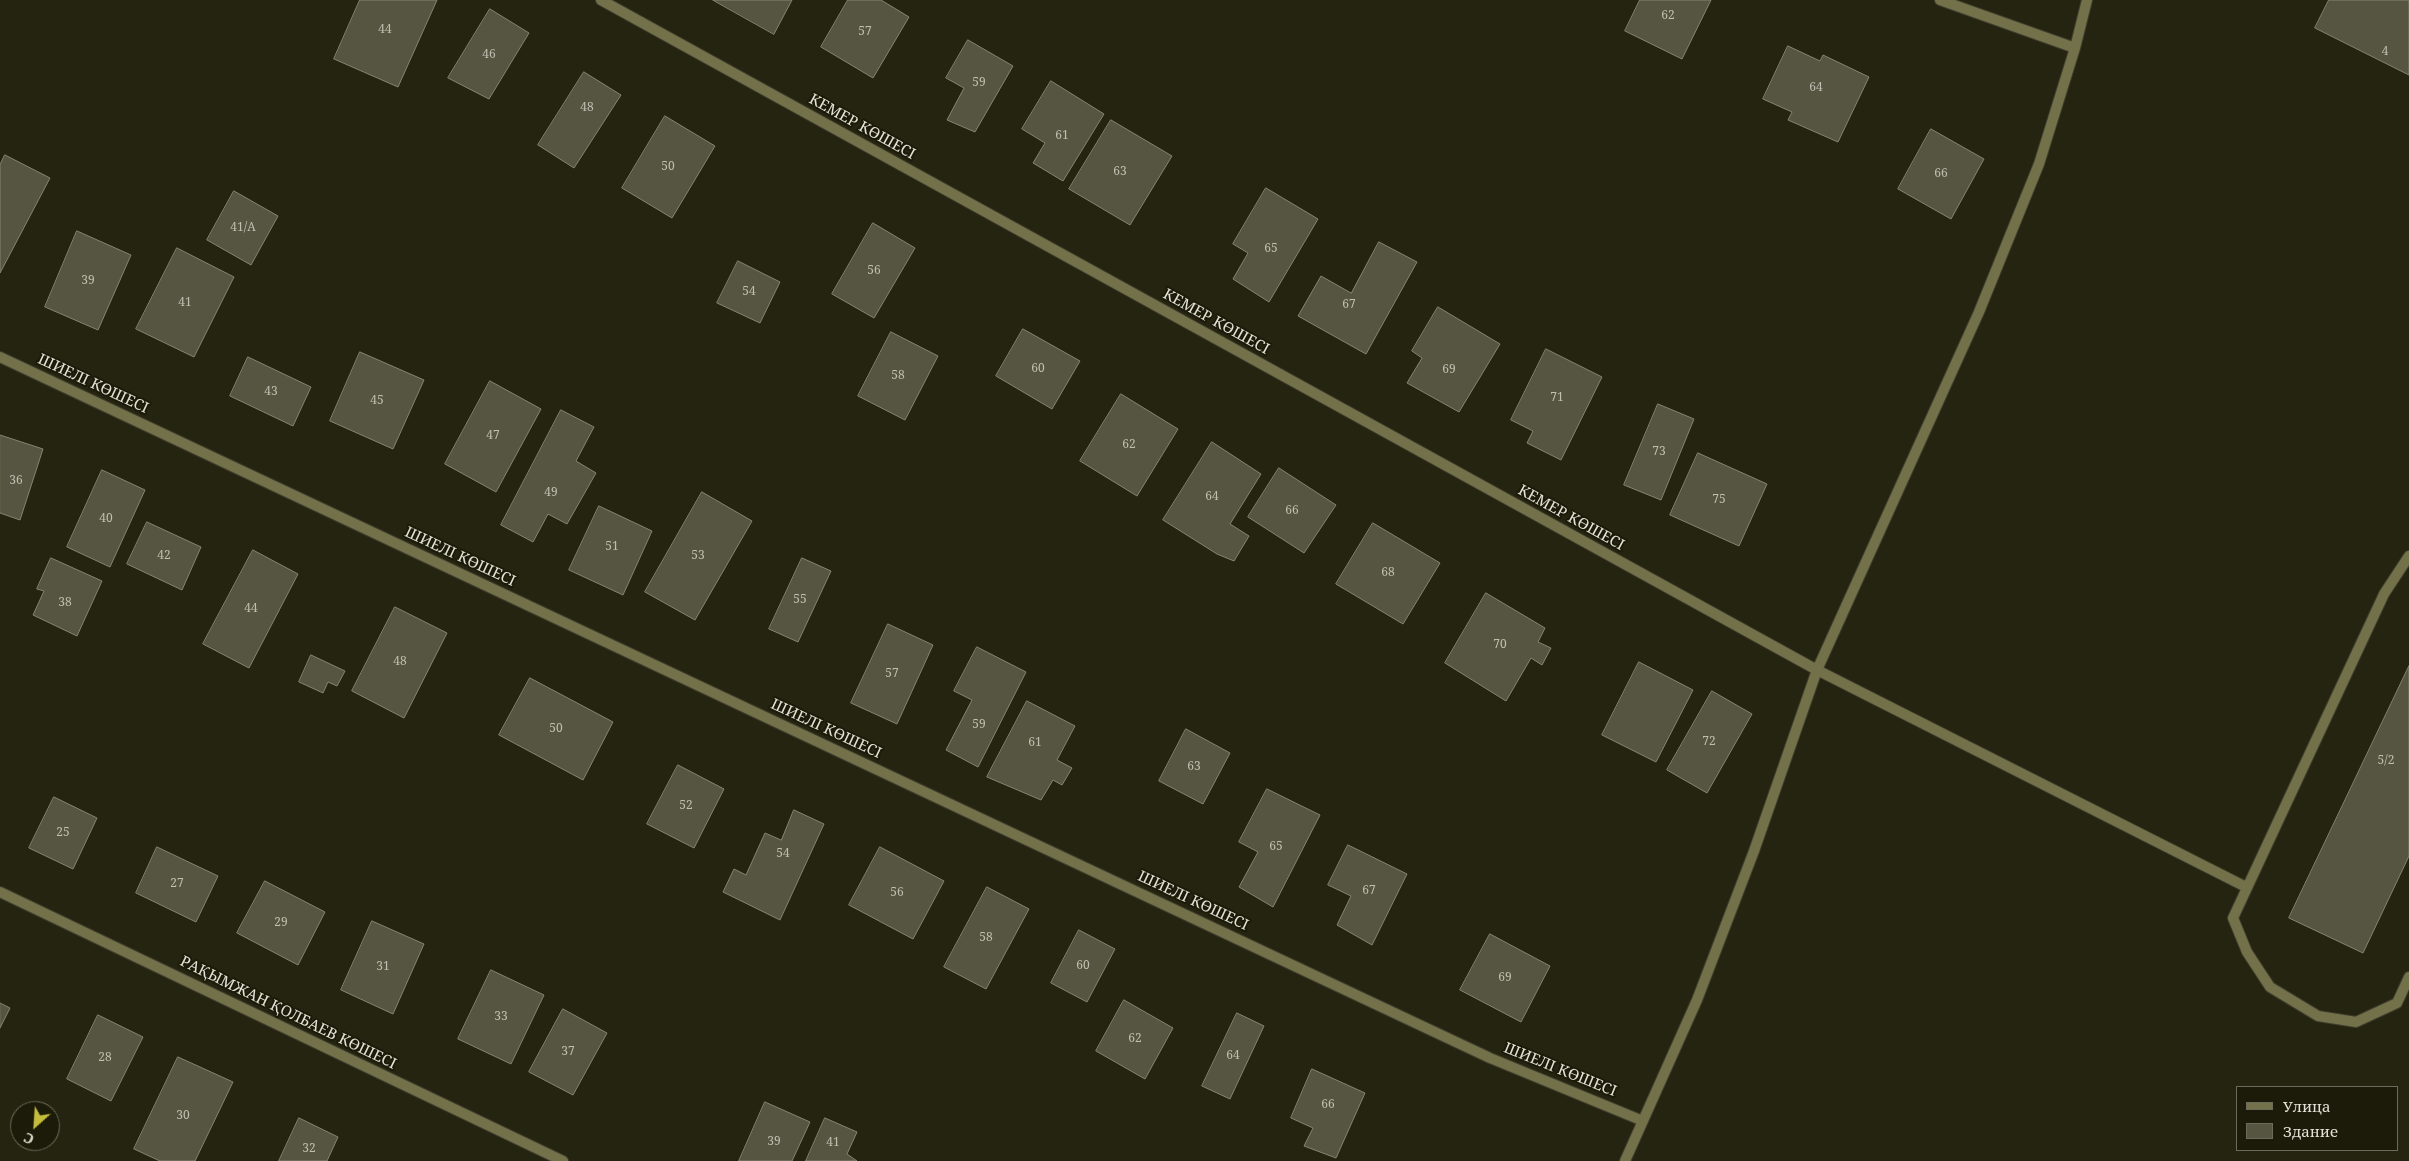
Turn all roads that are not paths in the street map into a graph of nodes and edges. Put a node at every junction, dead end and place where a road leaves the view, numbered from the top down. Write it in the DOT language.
graph roads {
  1 [pos="601,0"];
  2 [pos="1940,0"];
  3 [pos="2087,0"];
  4 [pos="2075,48"];
  5 [pos="0,357"];
  6 [pos="2409,556"];
  7 [pos="1817,670"];
  8 [pos="2246,887"];
  9 [pos="0,892"];
  10 [pos="2409,978"];
  11 [pos="1643,1121"];
  12 [pos="563,1161"];
  13 [pos="1625,1161"];
  1 -- 7 [label="street, КЕМЕР КӨШЕСІ"];
  2 -- 4 [label="street"];
  3 -- 4 [label="street"];
  4 -- 7 [label="street"];
  5 -- 11 [label="street, ШИЕЛІ КӨШЕСІ"];
  6 -- 8 [label="street"];
  7 -- 8 [label="street, КЕМЕР КӨШЕСІ"];
  7 -- 11 [label="street"];
  8 -- 10 [label="street"];
  9 -- 12 [label="street, РАҚЫМЖАН ҚОЛБАЕВ КӨШЕСІ"];
  11 -- 13 [label="street"];
}
